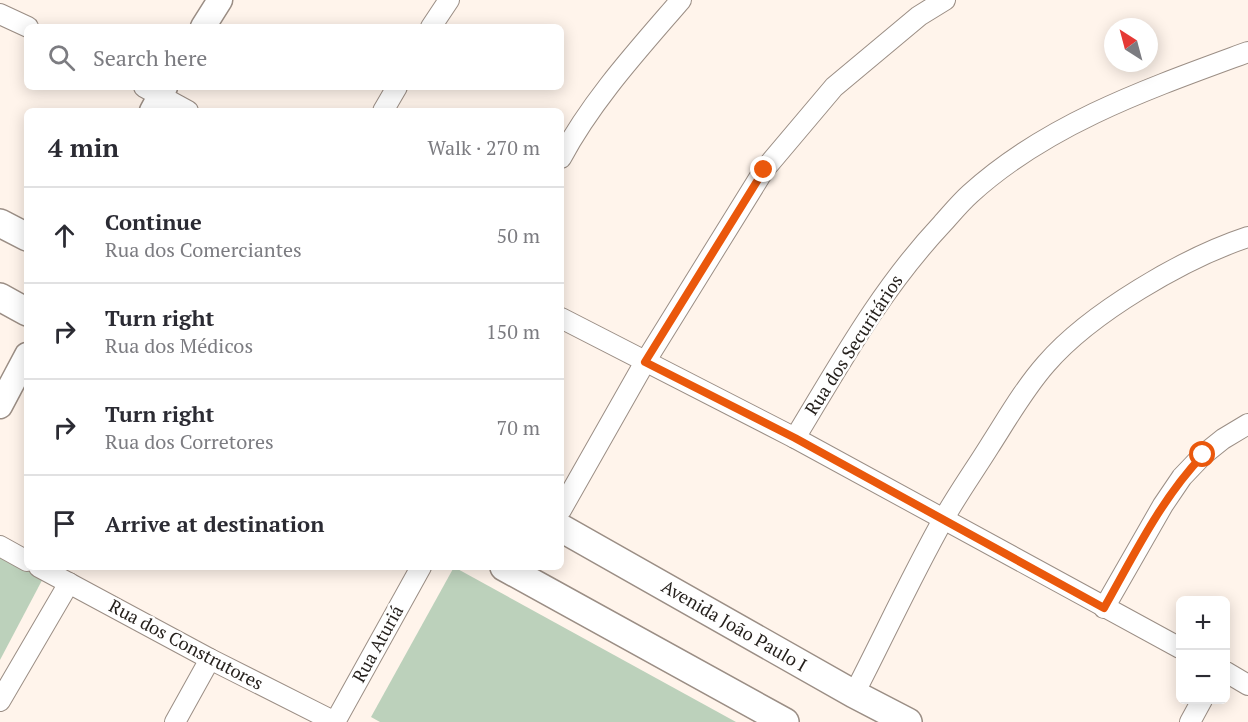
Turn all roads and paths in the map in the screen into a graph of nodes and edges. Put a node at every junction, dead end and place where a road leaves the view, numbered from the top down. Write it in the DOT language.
graph roads {
  1 [pos="220,0"];
  2 [pos="449,0"];
  3 [pos="681,0"];
  4 [pos="945,0"];
  5 [pos="0,14"];
  6 [pos="205,24"];
  7 [pos="433,24"];
  8 [pos="24,25"];
  9 [pos="1248,52"];
  10 [pos="395,90"];
  11 [pos="155,95"];
  12 [pos="182,108"];
  13 [pos="385,108"];
  14 [pos="564,152"];
  15 [pos="0,223"];
  16 [pos="24,235"];
  17 [pos="1248,237"];
  18 [pos="0,297"];
  19 [pos="24,310"];
  20 [pos="564,320"];
  21 [pos="24,361"];
  22 [pos="645,362"];
  23 [pos="0,406"];
  24 [pos="1248,424"];
  25 [pos="795,438"];
  26 [pos="564,505"];
  27 [pos="944,519"];
  28 [pos="564,530"];
  29 [pos="0,546"];
  30 [pos="24,559"];
  31 [pos="45,570"];
  32 [pos="419,570"];
  33 [pos="509,570"];
  34 [pos="69,583"];
  35 [pos="1104,608"];
  36 [pos="1176,646"];
  37 [pos="210,658"];
  38 [pos="1230,674"];
  39 [pos="1248,685"];
  40 [pos="854,694"];
  41 [pos="0,701"];
  42 [pos="1199,704"];
  43 [pos="175,722"];
  44 [pos="335,722"];
  45 [pos="785,722"];
  46 [pos="908,722"];
  47 [pos="1190,722"];
  1 -- 6 [label="street"];
  2 -- 7 [label="street"];
  3 -- 14 [label="street"];
  4 -- 22 [label="street"];
  5 -- 8 [label="street"];
  9 -- 25 [label="street, Rua dos Securitários"];
  10 -- 13 [label="street"];
  11 -- 12 [label="street"];
  15 -- 16 [label="main road"];
  17 -- 27 [label="street"];
  18 -- 19 [label="main road"];
  20 -- 22 [label="street"];
  21 -- 23 [label="street"];
  22 -- 25 [label="street"];
  22 -- 26 [label="street"];
  24 -- 35 [label="street"];
  25 -- 27 [label="street"];
  27 -- 35 [label="street"];
  27 -- 40 [label="street"];
  28 -- 40 [label="main road, Avenida João Paulo I"];
  29 -- 30 [label="street"];
  31 -- 34 [label="street, Rua dos Construtores"];
  32 -- 44 [label="street, Rua Aturiá"];
  33 -- 45 [label="main road"];
  34 -- 37 [label="street, Rua dos Construtores"];
  34 -- 41 [label="street"];
  35 -- 36 [label="street"];
  37 -- 43 [label="street"];
  37 -- 44 [label="street, Rua dos Construtores"];
  38 -- 39 [label="street"];
  40 -- 46 [label="main road, Avenida João Paulo I"];
  42 -- 47 [label="street"];
}
